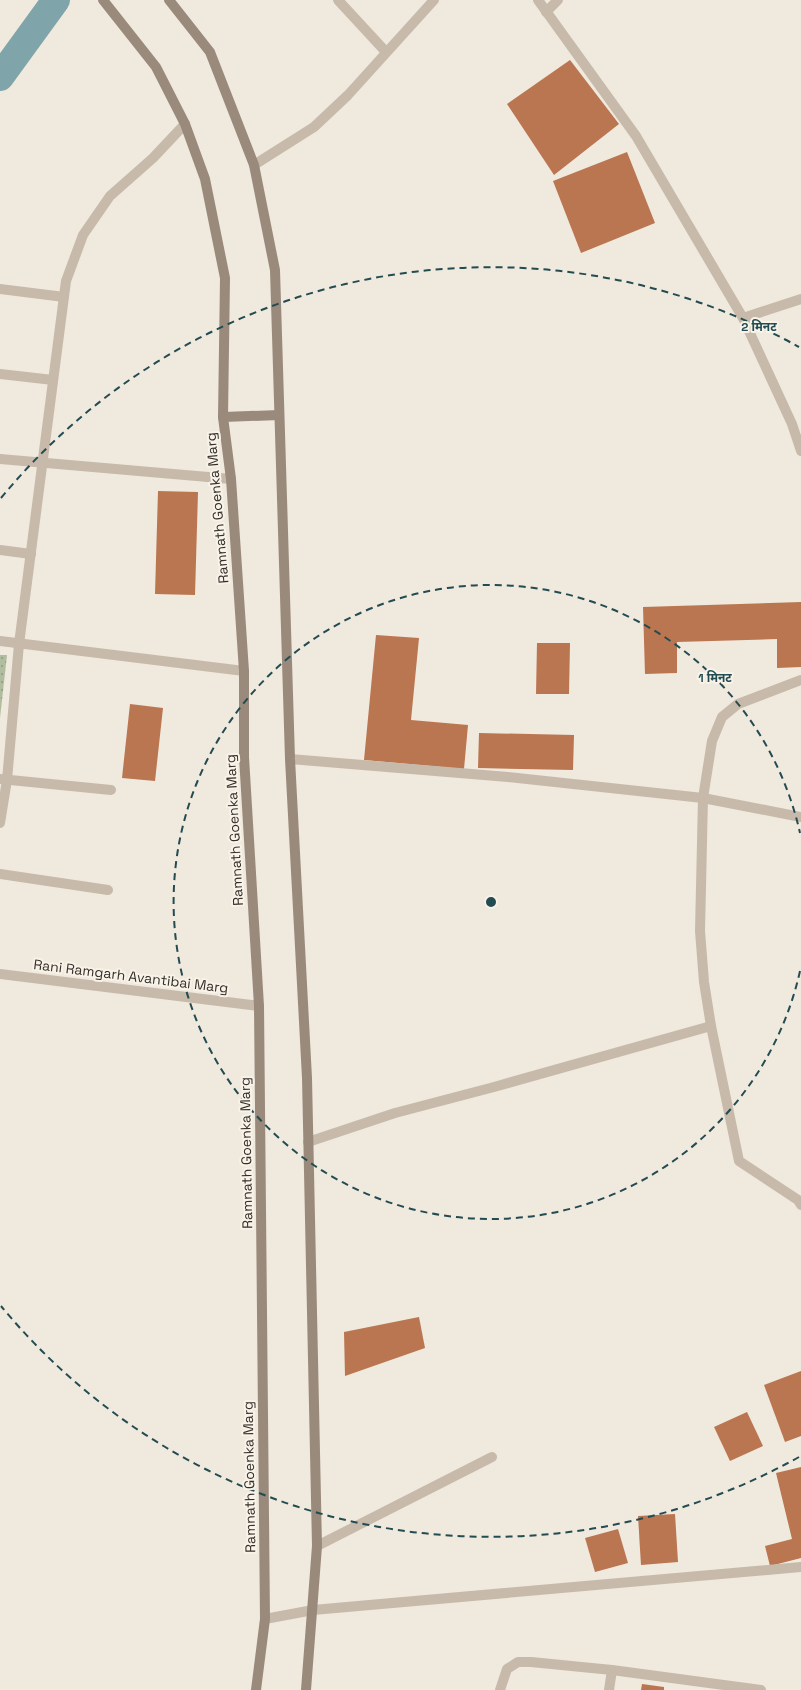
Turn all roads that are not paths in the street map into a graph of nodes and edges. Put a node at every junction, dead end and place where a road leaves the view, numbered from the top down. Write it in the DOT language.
graph roads {
  1 [pos="103,0"];
  2 [pos="169,0"];
  3 [pos="338,0"];
  4 [pos="538,0"];
  5 [pos="558,0"];
  6 [pos="428,2"];
  7 [pos="546,12"];
  8 [pos="386,52"];
  9 [pos="185,124"];
  10 [pos="254,165"];
  11 [pos="0,289"];
  12 [pos="64,297"];
  13 [pos="801,299"];
  14 [pos="743,318"];
  15 [pos="0,374"];
  16 [pos="53,380"];
  17 [pos="279,415"];
  18 [pos="223,418"];
  19 [pos="801,451"];
  20 [pos="0,459"];
  21 [pos="42,464"];
  22 [pos="231,479"];
  23 [pos="0,550"];
  24 [pos="31,554"];
  25 [pos="0,641"];
  26 [pos="19,644"];
  27 [pos="244,671"];
  28 [pos="801,680"];
  29 [pos="290,759"];
  30 [pos="3,780"];
  31 [pos="110,790"];
  32 [pos="704,798"];
  33 [pos="801,817"];
  34 [pos="0,823"];
  35 [pos="0,874"];
  36 [pos="108,890"];
  37 [pos="0,974"];
  38 [pos="259,1006"];
  39 [pos="711,1026"];
  40 [pos="308,1142"];
  41 [pos="801,1205"];
  42 [pos="492,1458"];
  43 [pos="317,1546"];
  44 [pos="801,1567"];
  45 [pos="313,1610"];
  46 [pos="265,1619"];
  47 [pos="612,1670"];
  48 [pos="256,1690"];
  49 [pos="306,1690"];
  50 [pos="500,1690"];
  51 [pos="609,1690"];
  52 [pos="761,1690"];
  1 -- 9 [label="street, Ramnath Goenka Marg"];
  2 -- 10 [label="street"];
  3 -- 8 [label="street"];
  4 -- 7 [label="street"];
  5 -- 7 [label="street"];
  6 -- 8 [label="street"];
  7 -- 14 [label="street"];
  8 -- 10 [label="street"];
  9 -- 12 [label="street"];
  9 -- 18 [label="street, Ramnath Goenka Marg"];
  10 -- 17 [label="street"];
  11 -- 12 [label="street"];
  12 -- 16 [label="street"];
  13 -- 14 [label="street"];
  14 -- 19 [label="street"];
  15 -- 16 [label="street"];
  16 -- 21 [label="street"];
  17 -- 18 [label="street"];
  17 -- 29 [label="street"];
  18 -- 22 [label="street, Ramnath Goenka Marg"];
  20 -- 21 [label="street"];
  21 -- 22 [label="street"];
  21 -- 24 [label="street"];
  22 -- 27 [label="street, Ramnath Goenka Marg"];
  23 -- 24 [label="street"];
  24 -- 26 [label="street"];
  25 -- 26 [label="street"];
  26 -- 27 [label="street"];
  26 -- 30 [label="street"];
  27 -- 38 [label="street, Ramnath Goenka Marg"];
  28 -- 32 [label="street"];
  29 -- 32 [label="street"];
  29 -- 40 [label="street"];
  30 -- 31 [label="street"];
  30 -- 34 [label="street"];
  32 -- 33 [label="street"];
  32 -- 39 [label="street"];
  35 -- 36 [label="street"];
  37 -- 38 [label="street, Rani Ramgarh Avantibai Marg"];
  38 -- 46 [label="street, Ramnath Goenka Marg"];
  39 -- 40 [label="street"];
  39 -- 41 [label="street"];
  40 -- 43 [label="street"];
  42 -- 43 [label="street"];
  43 -- 45 [label="street"];
  44 -- 45 [label="street"];
  45 -- 46 [label="street"];
  45 -- 49 [label="street"];
  46 -- 48 [label="street, Ramnath Goenka Marg"];
  47 -- 50 [label="street"];
  47 -- 51 [label="street"];
  47 -- 52 [label="street"];
}
